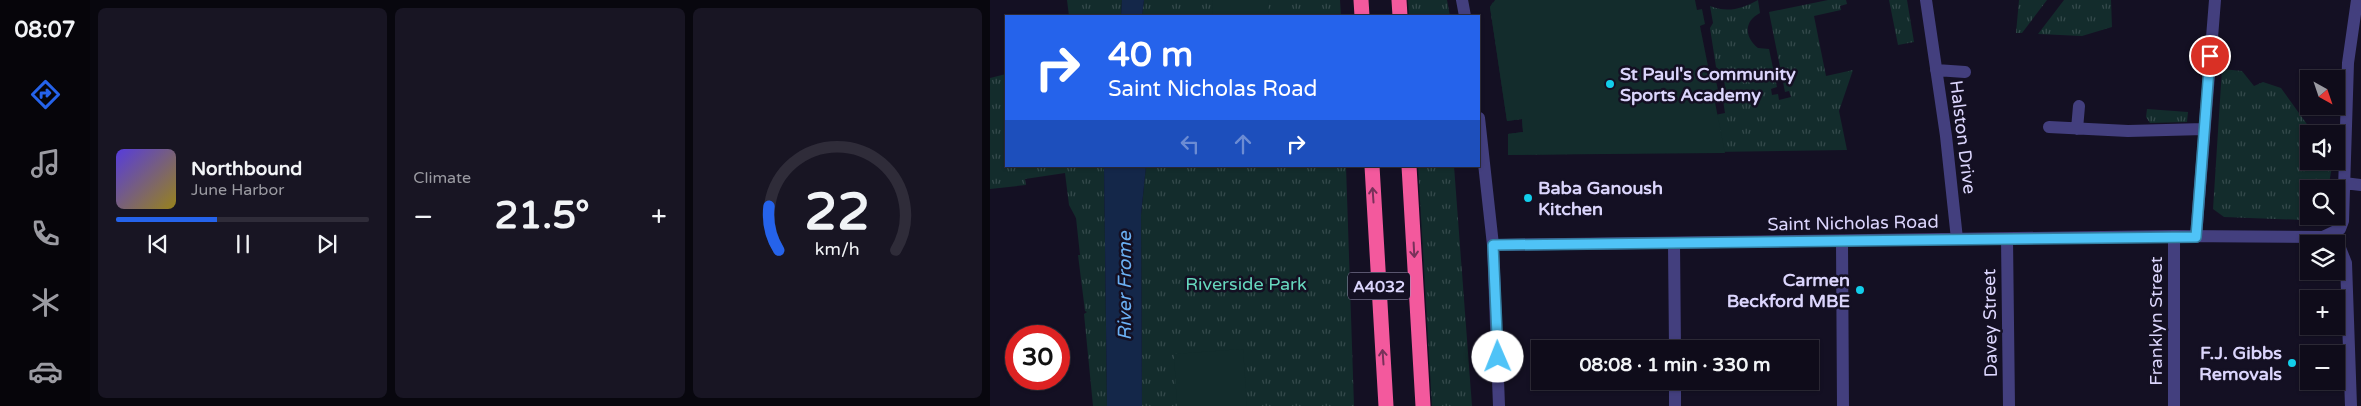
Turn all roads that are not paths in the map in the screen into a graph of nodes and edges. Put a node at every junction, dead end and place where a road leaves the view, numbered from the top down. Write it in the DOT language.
graph roads {
  1 [pos="1362,0"];
  2 [pos="1399,0"];
  3 [pos="1462,0"];
  4 [pos="1926,0"];
  5 [pos="2215,0"];
  6 [pos="2357,0"];
  7 [pos="1362,15"];
  8 [pos="1400,15"];
  9 [pos="1465,15"];
  10 [pos="1936,70"];
  11 [pos="1965,72"];
  12 [pos="2079,106"];
  13 [pos="1480,127"];
  14 [pos="2049,127"];
  15 [pos="2077,129"];
  16 [pos="2204,129"];
  17 [pos="1372,167"];
  18 [pos="1409,167"];
  19 [pos="2344,180"];
  20 [pos="2345,182"];
  21 [pos="2361,184"];
  22 [pos="2342,225"];
  23 [pos="2334,234"];
  24 [pos="2174,236"];
  25 [pos="2196,237"];
  26 [pos="1957,239"];
  27 [pos="2007,239"];
  28 [pos="1842,242"];
  29 [pos="1674,244"];
  30 [pos="1493,245"];
  31 [pos="1674,340"];
  32 [pos="1675,390"];
  33 [pos="1386,406"];
  34 [pos="1423,406"];
  35 [pos="1499,406"];
  36 [pos="1675,406"];
  37 [pos="1843,406"];
  38 [pos="2009,406"];
  39 [pos="2174,406"];
  40 [pos="2351,406"];
  1 -- 7 [label="highway"];
  2 -- 8 [label="highway"];
  3 -- 9 [label="street"];
  4 -- 10 [label="street, Halston Drive"];
  5 -- 16 [label="street"];
  6 -- 19 [label="street"];
  10 -- 11 [label="street, Halston Drive"];
  10 -- 26 [label="street, Halston Drive"];
  12 -- 15 [label="street"];
  13 -- 30 [label="street"];
  14 -- 15 [label="street"];
  15 -- 16 [label="street"];
  16 -- 25 [label="street"];
  33 -- 17 [label="highway, A4032, one-way"];
  18 -- 34 [label="highway, A4032, one-way"];
  20 -- 21 [label="street"];
  22 -- 23 [label="street"];
  23 -- 25 [label="street, Saint Nicholas Road"];
  23 -- 40 [label="street"];
  24 -- 25 [label="street, Saint Nicholas Road"];
  24 -- 27 [label="street, Saint Nicholas Road"];
  24 -- 39 [label="street, Franklyn Street"];
  26 -- 27 [label="street, Saint Nicholas Road"];
  26 -- 28 [label="street, Saint Nicholas Road"];
  27 -- 38 [label="street, Davey Street"];
  28 -- 29 [label="street, Saint Nicholas Road"];
  28 -- 37 [label="street"];
  29 -- 30 [label="street, Saint Nicholas Road"];
  29 -- 31 [label="street"];
  30 -- 35 [label="street"];
  32 -- 36 [label="street"];
}
